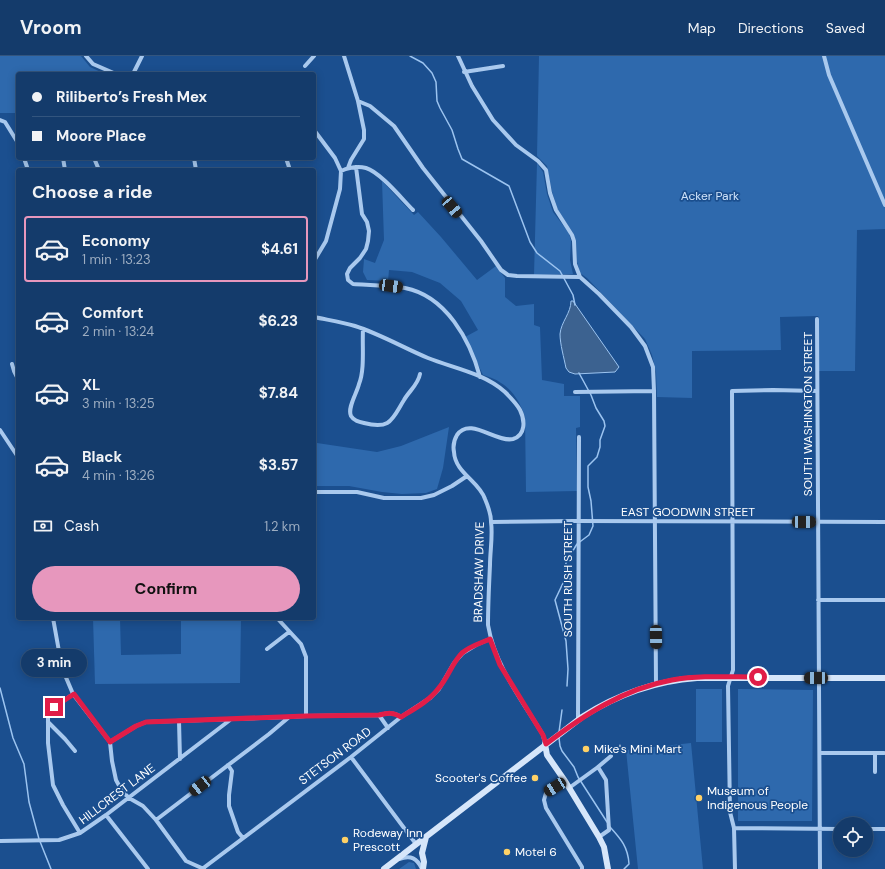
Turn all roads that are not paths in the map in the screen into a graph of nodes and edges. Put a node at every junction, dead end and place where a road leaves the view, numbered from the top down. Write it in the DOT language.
graph roads {
  1 [pos="86,56"];
  2 [pos="142,56"];
  3 [pos="314,56"];
  4 [pos="344,56"];
  5 [pos="458,56"];
  6 [pos="824,56"];
  7 [pos="305,66"];
  8 [pos="503,66"];
  9 [pos="111,72"];
  10 [pos="134,72"];
  11 [pos="464,72"];
  12 [pos="358,101"];
  13 [pos="0,120"];
  14 [pos="316,133"];
  15 [pos="16,140"];
  16 [pos="356,167"];
  17 [pos="348,168"];
  18 [pos="341,171"];
  19 [pos="885,205"];
  20 [pos="413,210"];
  21 [pos="316,258"];
  22 [pos="580,277"];
  23 [pos="316,317"];
  24 [pos="817,319"];
  25 [pos="362,329"];
  26 [pos="12,364"];
  27 [pos="420,374"];
  28 [pos="16,375"];
  29 [pos="480,377"];
  30 [pos="654,391"];
  31 [pos="817,391"];
  32 [pos="575,392"];
  33 [pos="0,430"];
  34 [pos="579,437"];
  35 [pos="16,454"];
  36 [pos="467,476"];
  37 [pos="316,492"];
  38 [pos="578,521"];
  39 [pos="733,521"];
  40 [pos="491,522"];
  41 [pos="655,522"];
  42 [pos="819,522"];
  43 [pos="885,522"];
  44 [pos="818,600"];
  45 [pos="885,600"];
  46 [pos="53,620"];
  47 [pos="279,620"];
  48 [pos="289,632"];
  49 [pos="490,639"];
  50 [pos="267,649"];
  51 [pos="732,677"];
  52 [pos="819,678"];
  53 [pos="885,678"];
  54 [pos="656,684"];
  55 [pos="74,694"];
  56 [pos="379,715"];
  57 [pos="306,716"];
  58 [pos="288,717"];
  59 [pos="401,717"];
  60 [pos="230,720"];
  61 [pos="578,720"];
  62 [pos="179,721"];
  63 [pos="48,722"];
  64 [pos="388,728"];
  65 [pos="110,742"];
  66 [pos="546,744"];
  67 [pos="75,751"];
  68 [pos="820,753"];
  69 [pos="875,753"];
  70 [pos="884,753"];
  71 [pos="610,756"];
  72 [pos="351,757"];
  73 [pos="180,759"];
  74 [pos="228,765"];
  75 [pos="598,767"];
  76 [pos="875,772"];
  77 [pos="565,781"];
  78 [pos="569,788"];
  79 [pos="129,798"];
  80 [pos="106,815"];
  81 [pos="156,820"];
  82 [pos="734,828"];
  83 [pos="820,829"];
  84 [pos="833,829"];
  85 [pos="873,829"];
  86 [pos="885,829"];
  87 [pos="80,833"];
  88 [pos="426,837"];
  89 [pos="600,837"];
  90 [pos="243,838"];
  91 [pos="0,841"];
  92 [pos="416,844"];
  93 [pos="392,864"];
  94 [pos="148,869"];
  95 [pos="203,869"];
  96 [pos="384,869"];
  97 [pos="422,869"];
  98 [pos="582,869"];
  99 [pos="608,869"];
  100 [pos="735,869"];
  101 [pos="820,869"];
  1 -- 9 [label="street"];
  2 -- 10 [label="street"];
  3 -- 7 [label="street"];
  4 -- 12 [label="street"];
  5 -- 11 [label="street"];
  6 -- 19 [label="street"];
  8 -- 11 [label="street"];
  11 -- 22 [label="street"];
  12 -- 17 [label="street"];
  12 -- 22 [label="street"];
  13 -- 15 [label="street"];
  14 -- 18 [label="street"];
  16 -- 17 [label="street"];
  16 -- 20 [label="street"];
  16 -- 29 [label="street"];
  17 -- 18 [label="street"];
  18 -- 21 [label="street"];
  22 -- 30 [label="street"];
  23 -- 25 [label="street, BRADSHAW DRIVE"];
  24 -- 31 [label="street, SOUTH WASHINGTON STREET"];
  25 -- 27 [label="street"];
  25 -- 29 [label="street, BRADSHAW DRIVE"];
  26 -- 28 [label="street"];
  29 -- 36 [label="street, BRADSHAW DRIVE"];
  30 -- 32 [label="street"];
  30 -- 41 [label="street"];
  31 -- 39 [label="street"];
  31 -- 42 [label="street, SOUTH WASHINGTON STREET"];
  33 -- 35 [label="street"];
  34 -- 38 [label="street, SOUTH RUSH STREET"];
  36 -- 37 [label="street"];
  36 -- 40 [label="street, BRADSHAW DRIVE"];
  38 -- 40 [label="street, EAST GOODWIN STREET"];
  38 -- 41 [label="street, EAST GOODWIN STREET"];
  38 -- 61 [label="street, SOUTH RUSH STREET"];
  39 -- 41 [label="street, EAST GOODWIN STREET"];
  39 -- 42 [label="street, EAST GOODWIN STREET"];
  39 -- 51 [label="street"];
  40 -- 49 [label="street, BRADSHAW DRIVE"];
  41 -- 54 [label="street"];
  42 -- 43 [label="street, EAST GOODWIN STREET"];
  42 -- 44 [label="street, SOUTH WASHINGTON STREET"];
  44 -- 45 [label="street"];
  44 -- 52 [label="street, SOUTH WASHINGTON STREET"];
  46 -- 55 [label="street"];
  47 -- 48 [label="street"];
  48 -- 50 [label="street"];
  48 -- 57 [label="street"];
  49 -- 59 [label="street, STETSON ROAD"];
  49 -- 66 [label="street, BRADSHAW DRIVE"];
  51 -- 52 [label="main road"];
  51 -- 54 [label="main road"];
  51 -- 82 [label="street"];
  52 -- 53 [label="main road"];
  52 -- 68 [label="street, SOUTH WASHINGTON STREET"];
  54 -- 61 [label="main road"];
  55 -- 63 [label="street"];
  55 -- 65 [label="street"];
  56 -- 57 [label="street"];
  56 -- 59 [label="street"];
  56 -- 64 [label="street"];
  57 -- 58 [label="street"];
  58 -- 60 [label="street"];
  58 -- 74 [label="street"];
  59 -- 64 [label="street, STETSON ROAD"];
  60 -- 62 [label="street"];
  60 -- 73 [label="street, HILLCREST LANE"];
  61 -- 66 [label="main road"];
  62 -- 65 [label="street"];
  62 -- 73 [label="street"];
  63 -- 67 [label="street"];
  63 -- 87 [label="street"];
  64 -- 72 [label="street, STETSON ROAD"];
  65 -- 79 [label="street"];
  66 -- 77 [label="main road"];
  66 -- 88 [label="main road"];
  68 -- 69 [label="street"];
  68 -- 83 [label="street, SOUTH WASHINGTON STREET"];
  69 -- 70 [label="street"];
  69 -- 76 [label="street"];
  71 -- 75 [label="street"];
  72 -- 90 [label="street, STETSON ROAD"];
  72 -- 92 [label="street"];
  73 -- 79 [label="street, HILLCREST LANE"];
  74 -- 81 [label="street"];
  74 -- 90 [label="street"];
  75 -- 78 [label="street"];
  75 -- 89 [label="street"];
  77 -- 78 [label="main road"];
  77 -- 98 [label="street"];
  78 -- 89 [label="main road"];
  79 -- 80 [label="street, HILLCREST LANE"];
  79 -- 81 [label="street"];
  80 -- 87 [label="street, HILLCREST LANE"];
  80 -- 94 [label="street"];
  81 -- 95 [label="street"];
  82 -- 83 [label="street"];
  82 -- 100 [label="street"];
  83 -- 84 [label="street"];
  83 -- 101 [label="street, SOUTH WASHINGTON STREET"];
  85 -- 86 [label="street"];
  87 -- 91 [label="street, HILLCREST LANE"];
  88 -- 92 [label="main road"];
  88 -- 97 [label="main road"];
  89 -- 99 [label="main road"];
  90 -- 95 [label="street, STETSON ROAD"];
  92 -- 93 [label="main road"];
  93 -- 96 [label="main road"];
  93 -- 97 [label="street"];
}
